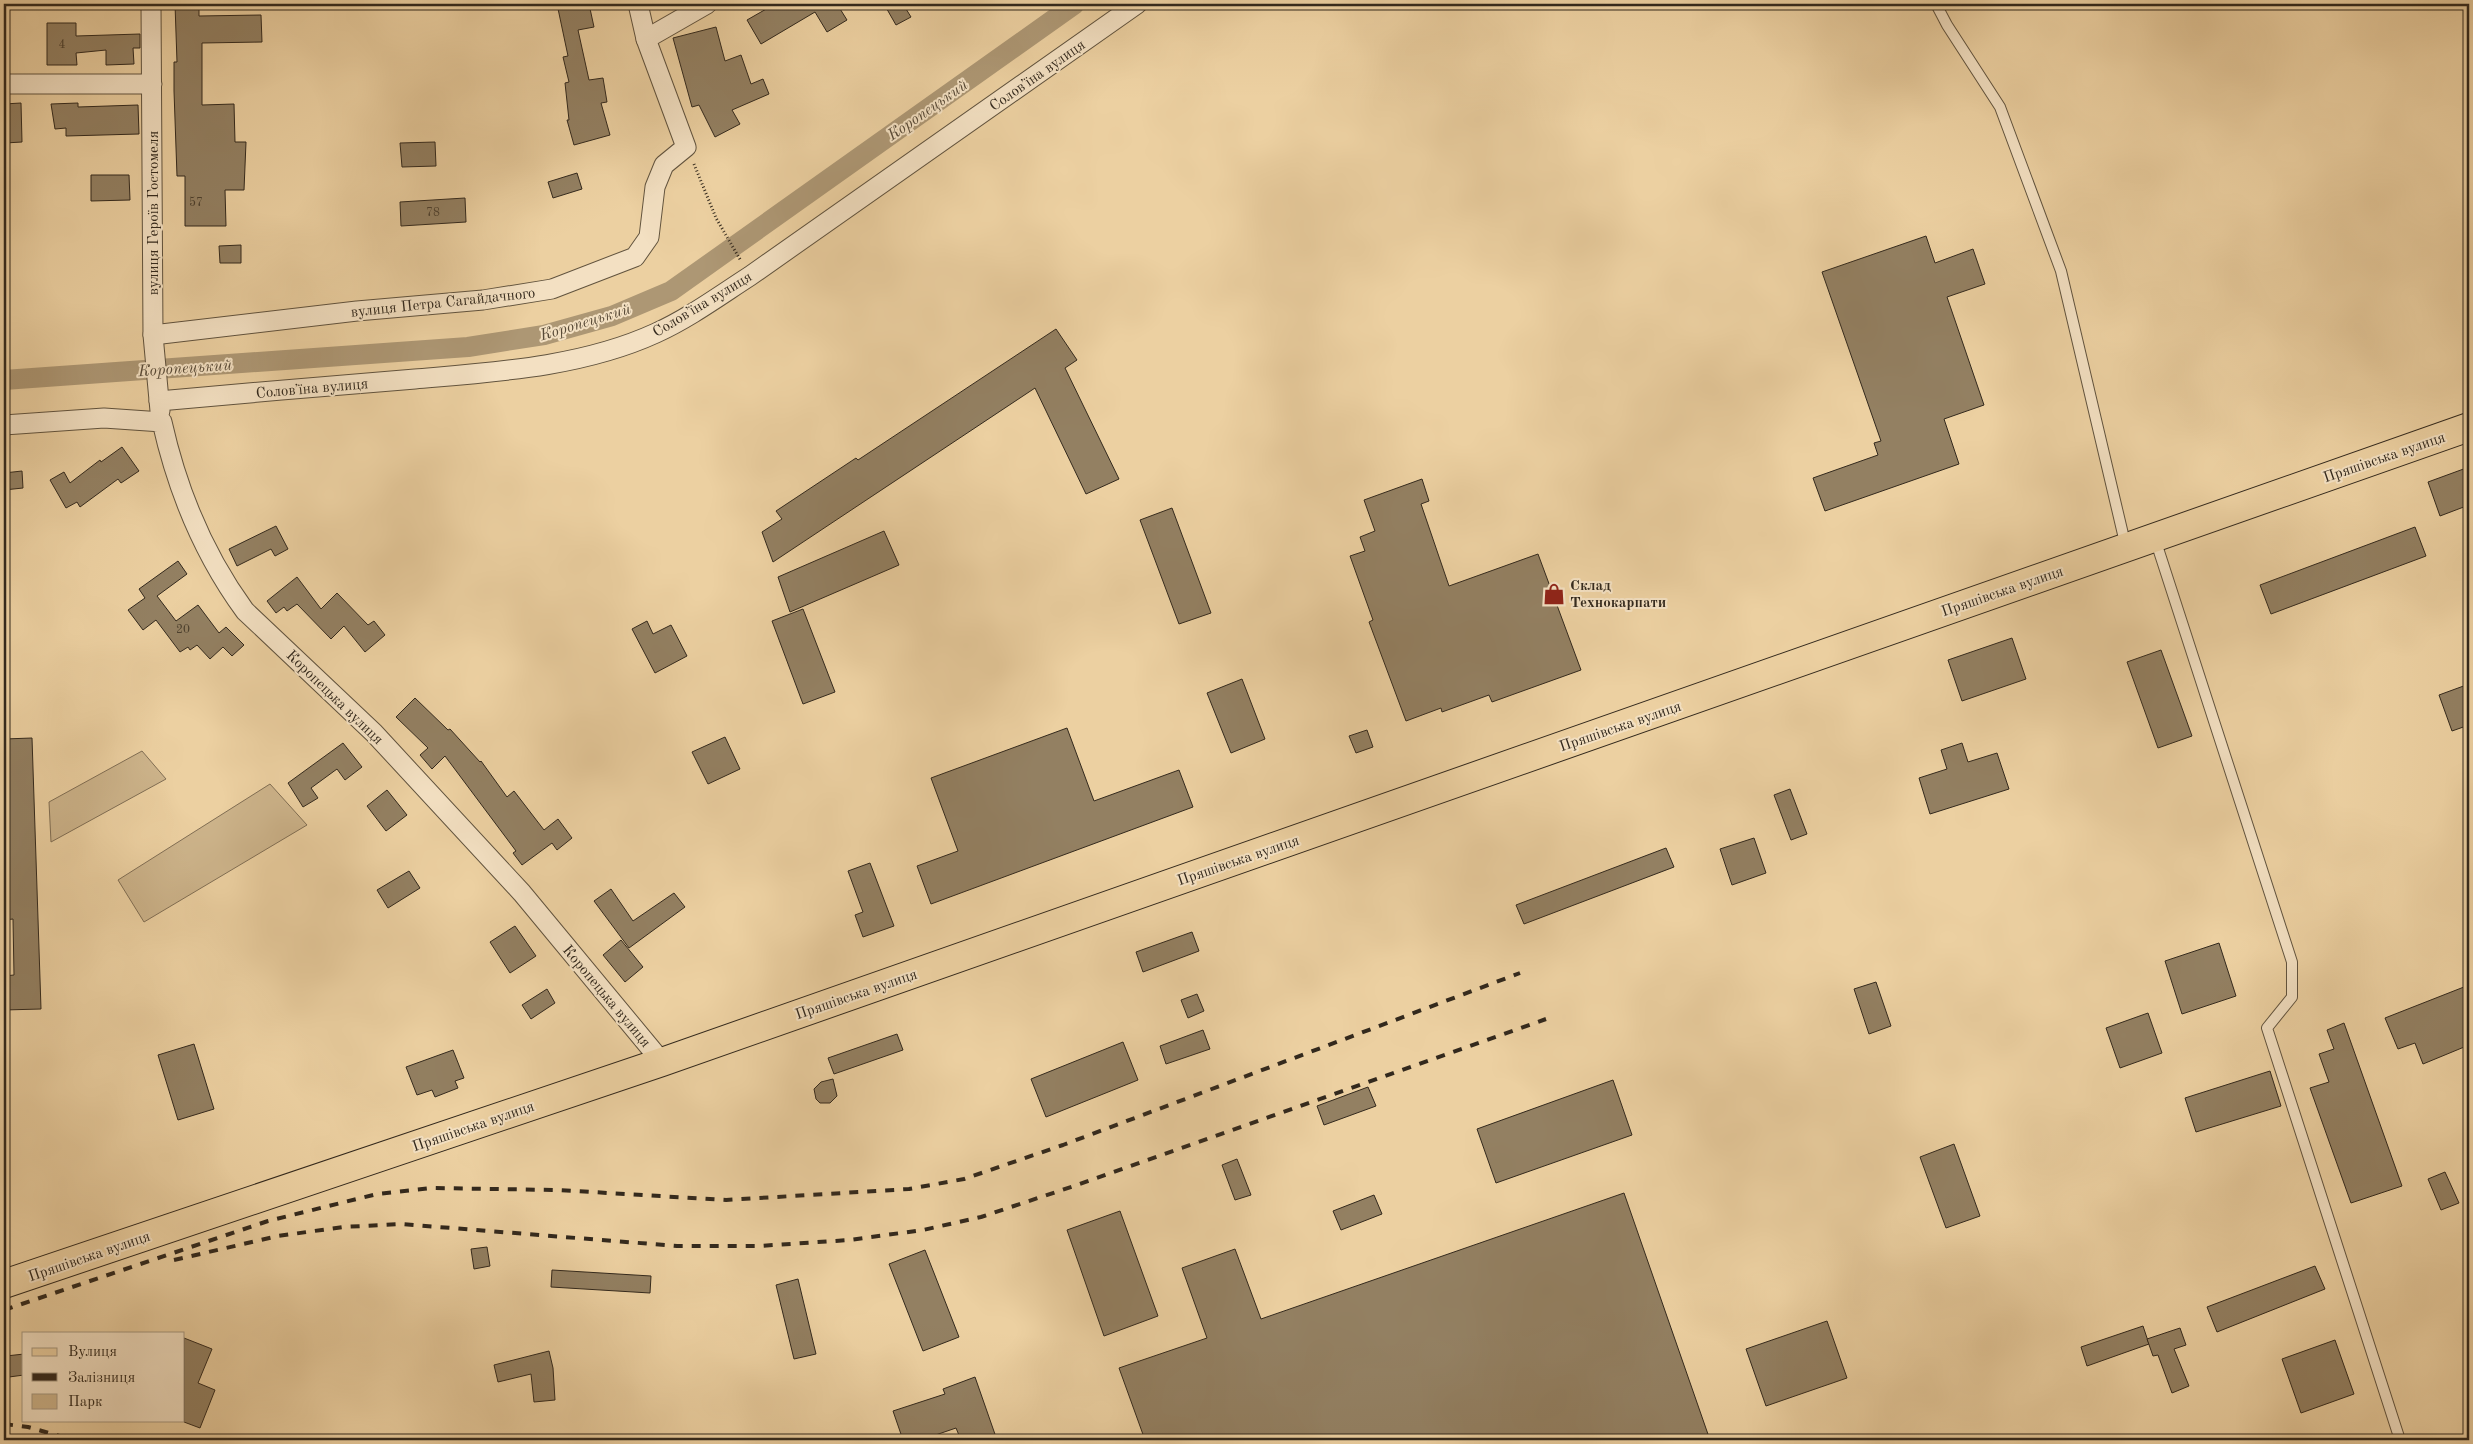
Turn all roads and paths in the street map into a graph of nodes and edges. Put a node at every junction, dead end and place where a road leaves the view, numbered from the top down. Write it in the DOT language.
graph roads {
  1 [pos="151,4"];
  2 [pos="638,4"];
  3 [pos="707,4"];
  4 [pos="1137,4"];
  5 [pos="1936,4"];
  6 [pos="646,39"];
  7 [pos="4,84"];
  8 [pos="152,84"];
  9 [pos="686,147"];
  10 [pos="739,259"];
  11 [pos="153,335"];
  12 [pos="159,400"];
  13 [pos="162,422"];
  14 [pos="4,425"];
  15 [pos="2469,427"];
  16 [pos="2155,538"];
  17 [pos="2126,548"];
  18 [pos="662,1062"];
  19 [pos="4,1284"];
  20 [pos="2400,1440"];
  1 -- 8 [label="street, вулиця Героїв Гостомеля"];
  2 -- 6 [label="street"];
  3 -- 6 [label="street"];
  4 -- 12 [label="street, Соловʼїна вулиця"];
  5 -- 17 [label="lane"];
  6 -- 9 [label="street"];
  7 -- 8 [label="street"];
  8 -- 11 [label="street, вулиця Героїв Гостомеля"];
  9 -- 10 [label="path"];
  9 -- 11 [label="street, вулиця Петра Сагайдачного"];
  11 -- 12 [label="street, вулиця Героїв Гостомеля"];
  12 -- 13 [label="street, вулиця Героїв Гостомеля"];
  13 -- 14 [label="street"];
  13 -- 18 [label="street, Коропецька вулиця"];
  15 -- 16 [label="main road, Пряшівська вулиця"];
  16 -- 17 [label="main road, Пряшівська вулиця"];
  16 -- 20 [label="lane"];
  17 -- 18 [label="main road, Пряшівська вулиця"];
  18 -- 19 [label="main road, Пряшівська вулиця"];
}
